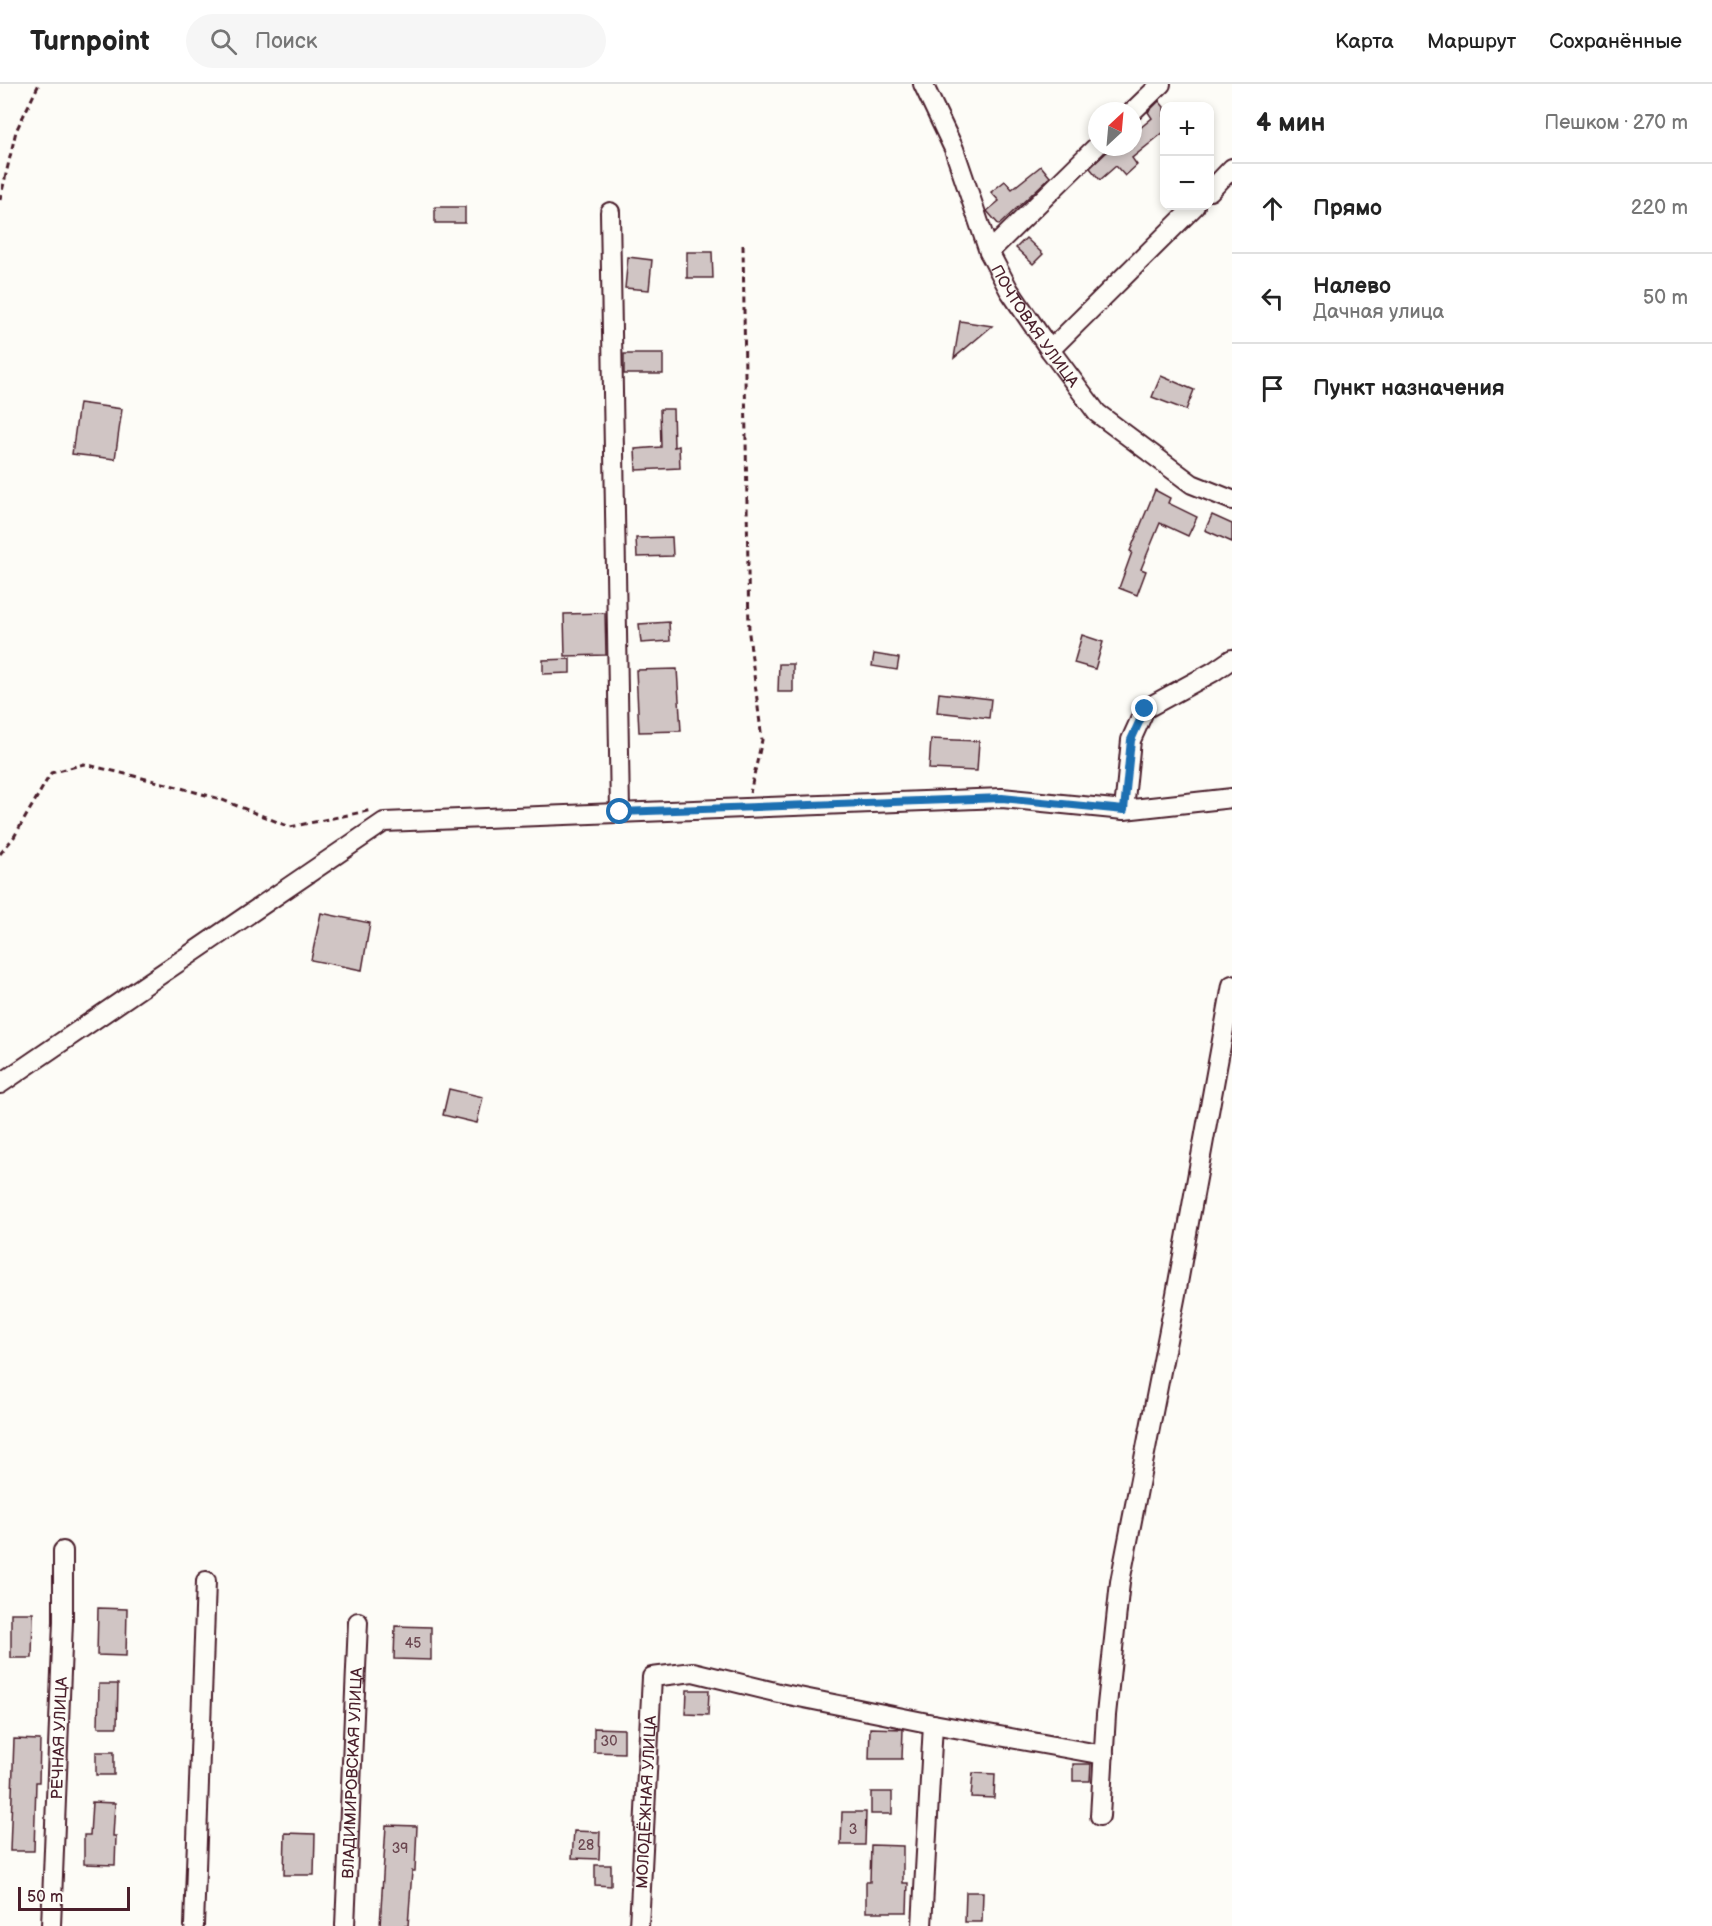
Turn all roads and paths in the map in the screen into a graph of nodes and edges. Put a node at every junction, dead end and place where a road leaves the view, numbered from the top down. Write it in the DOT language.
graph roads {
  1 [pos="39,84"];
  2 [pos="923,84"];
  3 [pos="1161,84"];
  4 [pos="1142,102"];
  5 [pos="1088,155"];
  6 [pos="1232,168"];
  7 [pos="1214,186"];
  8 [pos="0,200"];
  9 [pos="1191,210"];
  10 [pos="610,212"];
  11 [pos="743,246"];
  12 [pos="988,252"];
  13 [pos="1050,350"];
  14 [pos="1232,500"];
  15 [pos="1232,658"];
  16 [pos="1232,798"];
  17 [pos="747,807"];
  18 [pos="1124,810"];
  19 [pos="620,812"];
  20 [pos="384,822"];
  21 [pos="0,854"];
  22 [pos="1232,985"];
  23 [pos="0,1084"];
  24 [pos="63,1551"];
  25 [pos="206,1581"];
  26 [pos="358,1622"];
  27 [pos="933,1724"];
  28 [pos="1104,1755"];
  29 [pos="1101,1816"];
  30 [pos="51,1926"];
  31 [pos="194,1926"];
  32 [pos="345,1926"];
  33 [pos="639,1926"];
  34 [pos="922,1926"];
  1 -- 8 [label="path"];
  2 -- 12 [label="street, ПОЧТОВАЯ УЛИЦА"];
  3 -- 4 [label="street"];
  5 -- 12 [label="street"];
  6 -- 7 [label="street"];
  9 -- 13 [label="street"];
  10 -- 19 [label="street"];
  11 -- 17 [label="path"];
  12 -- 13 [label="street, ПОЧТОВАЯ УЛИЦА"];
  13 -- 14 [label="street, ПОЧТОВАЯ УЛИЦА"];
  15 -- 18 [label="street"];
  16 -- 18 [label="street"];
  17 -- 18 [label="street"];
  17 -- 19 [label="street"];
  19 -- 20 [label="street"];
  20 -- 21 [label="path"];
  20 -- 23 [label="street"];
  22 -- 28 [label="street"];
  24 -- 30 [label="street, РЕЧНАЯ УЛИЦА"];
  25 -- 31 [label="street"];
  26 -- 32 [label="street, ВЛАДИМИРОВСКАЯ УЛИЦА"];
  27 -- 28 [label="street"];
  27 -- 33 [label="street, МОЛОДЁЖНАЯ УЛИЦА"];
  27 -- 34 [label="street"];
  28 -- 29 [label="street"];
}
